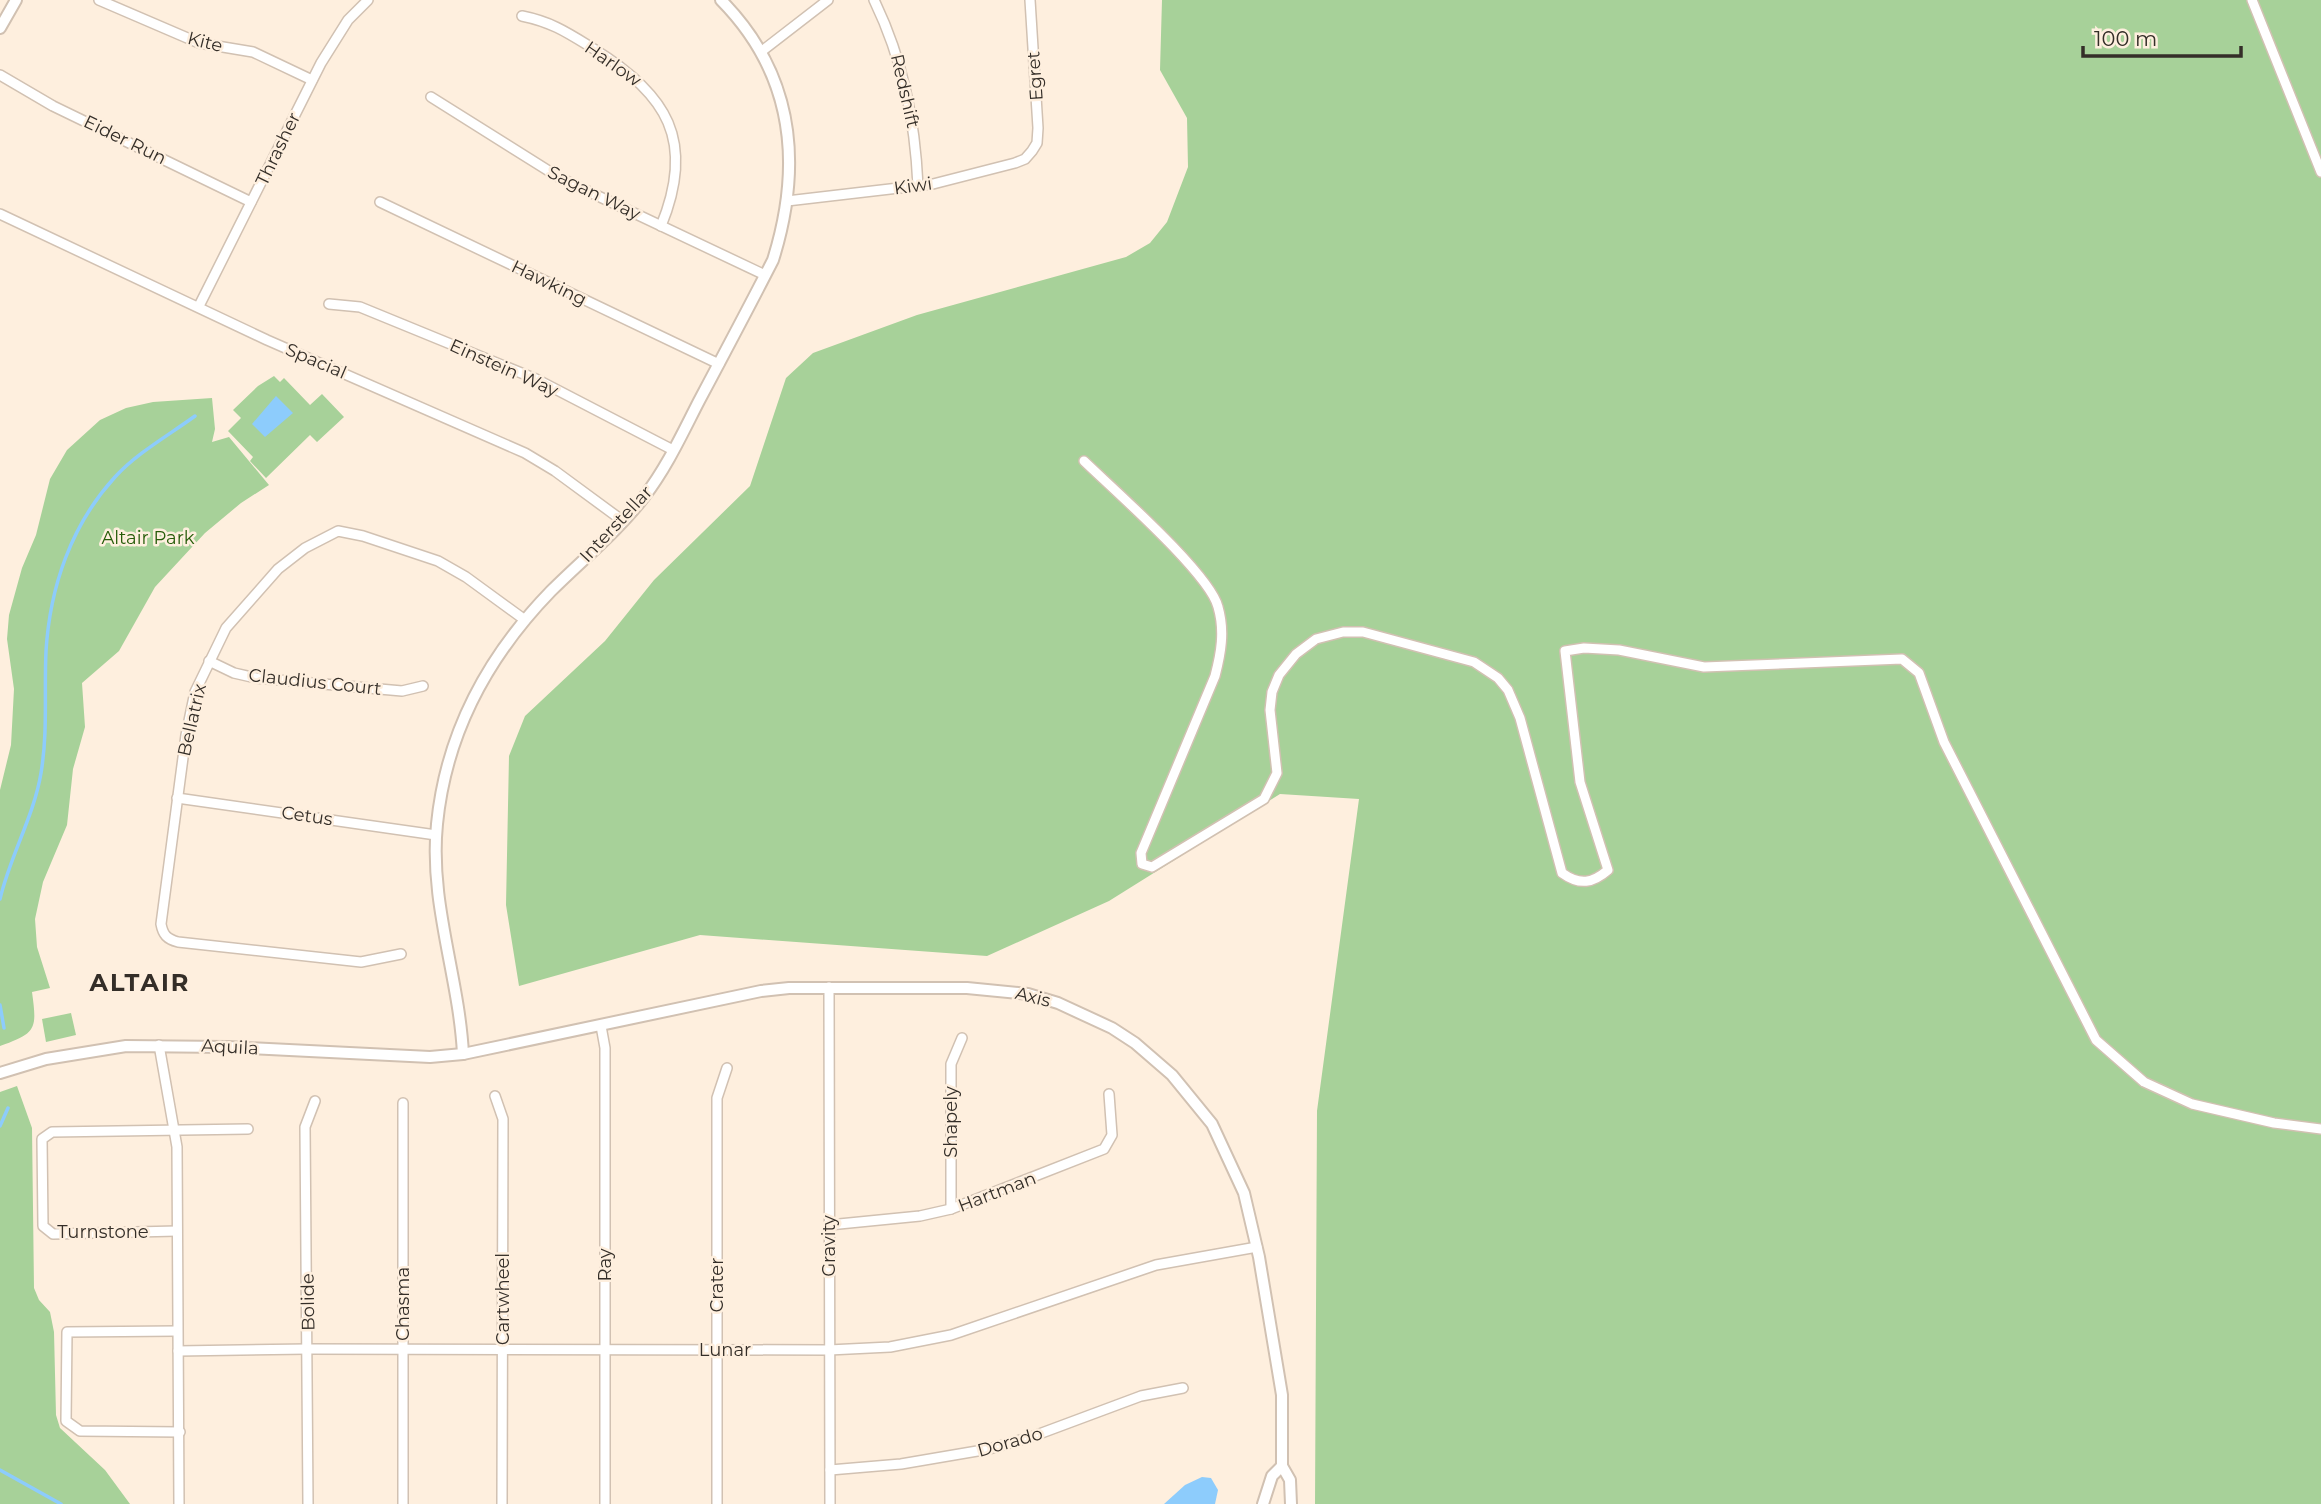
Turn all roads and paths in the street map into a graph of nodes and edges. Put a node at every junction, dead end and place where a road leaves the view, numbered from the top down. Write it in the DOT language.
graph roads {
  1 [pos="16,0"];
  2 [pos="99,0"];
  3 [pos="368,0"];
  4 [pos="721,0"];
  5 [pos="828,0"];
  6 [pos="874,0"];
  7 [pos="1030,0"];
  8 [pos="2252,0"];
  9 [pos="522,16"];
  10 [pos="0,29"];
  11 [pos="762,51"];
  12 [pos="0,75"];
  13 [pos="312,80"];
  14 [pos="431,97"];
  15 [pos="1032,151"];
  16 [pos="2321,173"];
  17 [pos="918,186"];
  18 [pos="787,201"];
  19 [pos="251,202"];
  20 [pos="380,202"];
  21 [pos="0,214"];
  22 [pos="661,226"];
  23 [pos="765,275"];
  24 [pos="329,304"];
  25 [pos="199,306"];
  26 [pos="719,364"];
  27 [pos="673,450"];
  28 [pos="1084,461"];
  29 [pos="623,521"];
  30 [pos="525,620"];
  31 [pos="209,662"];
  32 [pos="424,686"];
  33 [pos="177,798"];
  34 [pos="436,835"];
  35 [pos="401,954"];
  36 [pos="829,987"];
  37 [pos="601,1026"];
  38 [pos="962,1038"];
  39 [pos="159,1045"];
  40 [pos="463,1054"];
  41 [pos="727,1068"];
  42 [pos="0,1073"];
  43 [pos="1110,1094"];
  44 [pos="495,1096"];
  45 [pos="315,1101"];
  46 [pos="403,1103"];
  47 [pos="248,1129"];
  48 [pos="2321,1129"];
  49 [pos="173,1130"];
  50 [pos="951,1209"];
  51 [pos="829,1225"];
  52 [pos="177,1231"];
  53 [pos="1257,1247"];
  54 [pos="177,1331"];
  55 [pos="308,1349"];
  56 [pos="403,1349"];
  57 [pos="503,1349"];
  58 [pos="605,1350"];
  59 [pos="717,1350"];
  60 [pos="830,1350"];
  61 [pos="178,1351"];
  62 [pos="1183,1388"];
  63 [pos="180,1432"];
  64 [pos="1282,1466"];
  65 [pos="830,1470"];
  66 [pos="179,1504"];
  67 [pos="308,1504"];
  68 [pos="403,1504"];
  69 [pos="502,1504"];
  70 [pos="605,1504"];
  71 [pos="717,1504"];
  72 [pos="830,1504"];
  73 [pos="1263,1504"];
  74 [pos="1291,1504"];
  1 -- 10 [label="street"];
  2 -- 13 [label="street, Kite"];
  3 -- 13 [label="street, Thrasher"];
  4 -- 11 [label="street, Interstellar"];
  5 -- 11 [label="street"];
  6 -- 17 [label="street, Redshift"];
  7 -- 15 [label="street, Egret"];
  8 -- 16 [label="street"];
  9 -- 22 [label="street, Harlow"];
  11 -- 18 [label="street, Interstellar"];
  12 -- 19 [label="street, Eider Run"];
  13 -- 19 [label="street, Thrasher"];
  14 -- 22 [label="street, Sagan Way"];
  15 -- 17 [label="street, Kiwi"];
  17 -- 18 [label="street, Kiwi"];
  18 -- 23 [label="street, Interstellar"];
  19 -- 25 [label="street, Thrasher"];
  20 -- 26 [label="street, Hawking"];
  21 -- 25 [label="street, Spacial"];
  22 -- 23 [label="street, Sagan Way"];
  23 -- 26 [label="street, Interstellar"];
  24 -- 27 [label="street, Einstein Way"];
  25 -- 29 [label="street, Spacial"];
  26 -- 27 [label="street, Interstellar"];
  27 -- 29 [label="street, Interstellar"];
  28 -- 48 [label="street"];
  29 -- 30 [label="street, Interstellar"];
  30 -- 31 [label="street, Bellatrix"];
  30 -- 34 [label="street, Interstellar"];
  31 -- 32 [label="street, Claudius Court"];
  31 -- 33 [label="street, Bellatrix"];
  33 -- 34 [label="street, Cetus"];
  33 -- 35 [label="street, Bellatrix"];
  34 -- 40 [label="street, Interstellar"];
  36 -- 37 [label="street, Axis"];
  36 -- 51 [label="street, Gravity"];
  36 -- 53 [label="street, Axis"];
  37 -- 40 [label="street, Axis"];
  37 -- 58 [label="street, Ray"];
  38 -- 50 [label="street, Shapely"];
  39 -- 40 [label="street, Aquila"];
  39 -- 42 [label="street, Aquila"];
  39 -- 49 [label="street"];
  41 -- 59 [label="street, Crater"];
  43 -- 50 [label="street, Hartman"];
  44 -- 57 [label="street, Cartwheel"];
  45 -- 55 [label="street, Bolide"];
  46 -- 56 [label="street, Chasma"];
  47 -- 49 [label="street"];
  49 -- 52 [label="street"];
  49 -- 52 [label="street, Turnstone"];
  50 -- 51 [label="street, Hartman"];
  51 -- 60 [label="street, Gravity"];
  52 -- 54 [label="street"];
  53 -- 60 [label="street, Lunar"];
  53 -- 64 [label="street, Axis"];
  54 -- 61 [label="street"];
  54 -- 63 [label="street"];
  55 -- 56 [label="street, Lunar"];
  55 -- 61 [label="street, Lunar"];
  55 -- 67 [label="street, Bolide"];
  56 -- 57 [label="street, Lunar"];
  56 -- 68 [label="street, Chasma"];
  57 -- 58 [label="street, Lunar"];
  57 -- 69 [label="street, Cartwheel"];
  58 -- 59 [label="street, Lunar"];
  58 -- 70 [label="street, Ray"];
  59 -- 60 [label="street, Lunar"];
  59 -- 71 [label="street, Crater"];
  60 -- 65 [label="street, Gravity"];
  61 -- 63 [label="street"];
  62 -- 65 [label="street, Dorado"];
  63 -- 66 [label="street"];
  64 -- 73 [label="street, Axis"];
  64 -- 74 [label="street, Axis"];
  65 -- 72 [label="street, Gravity"];
}
